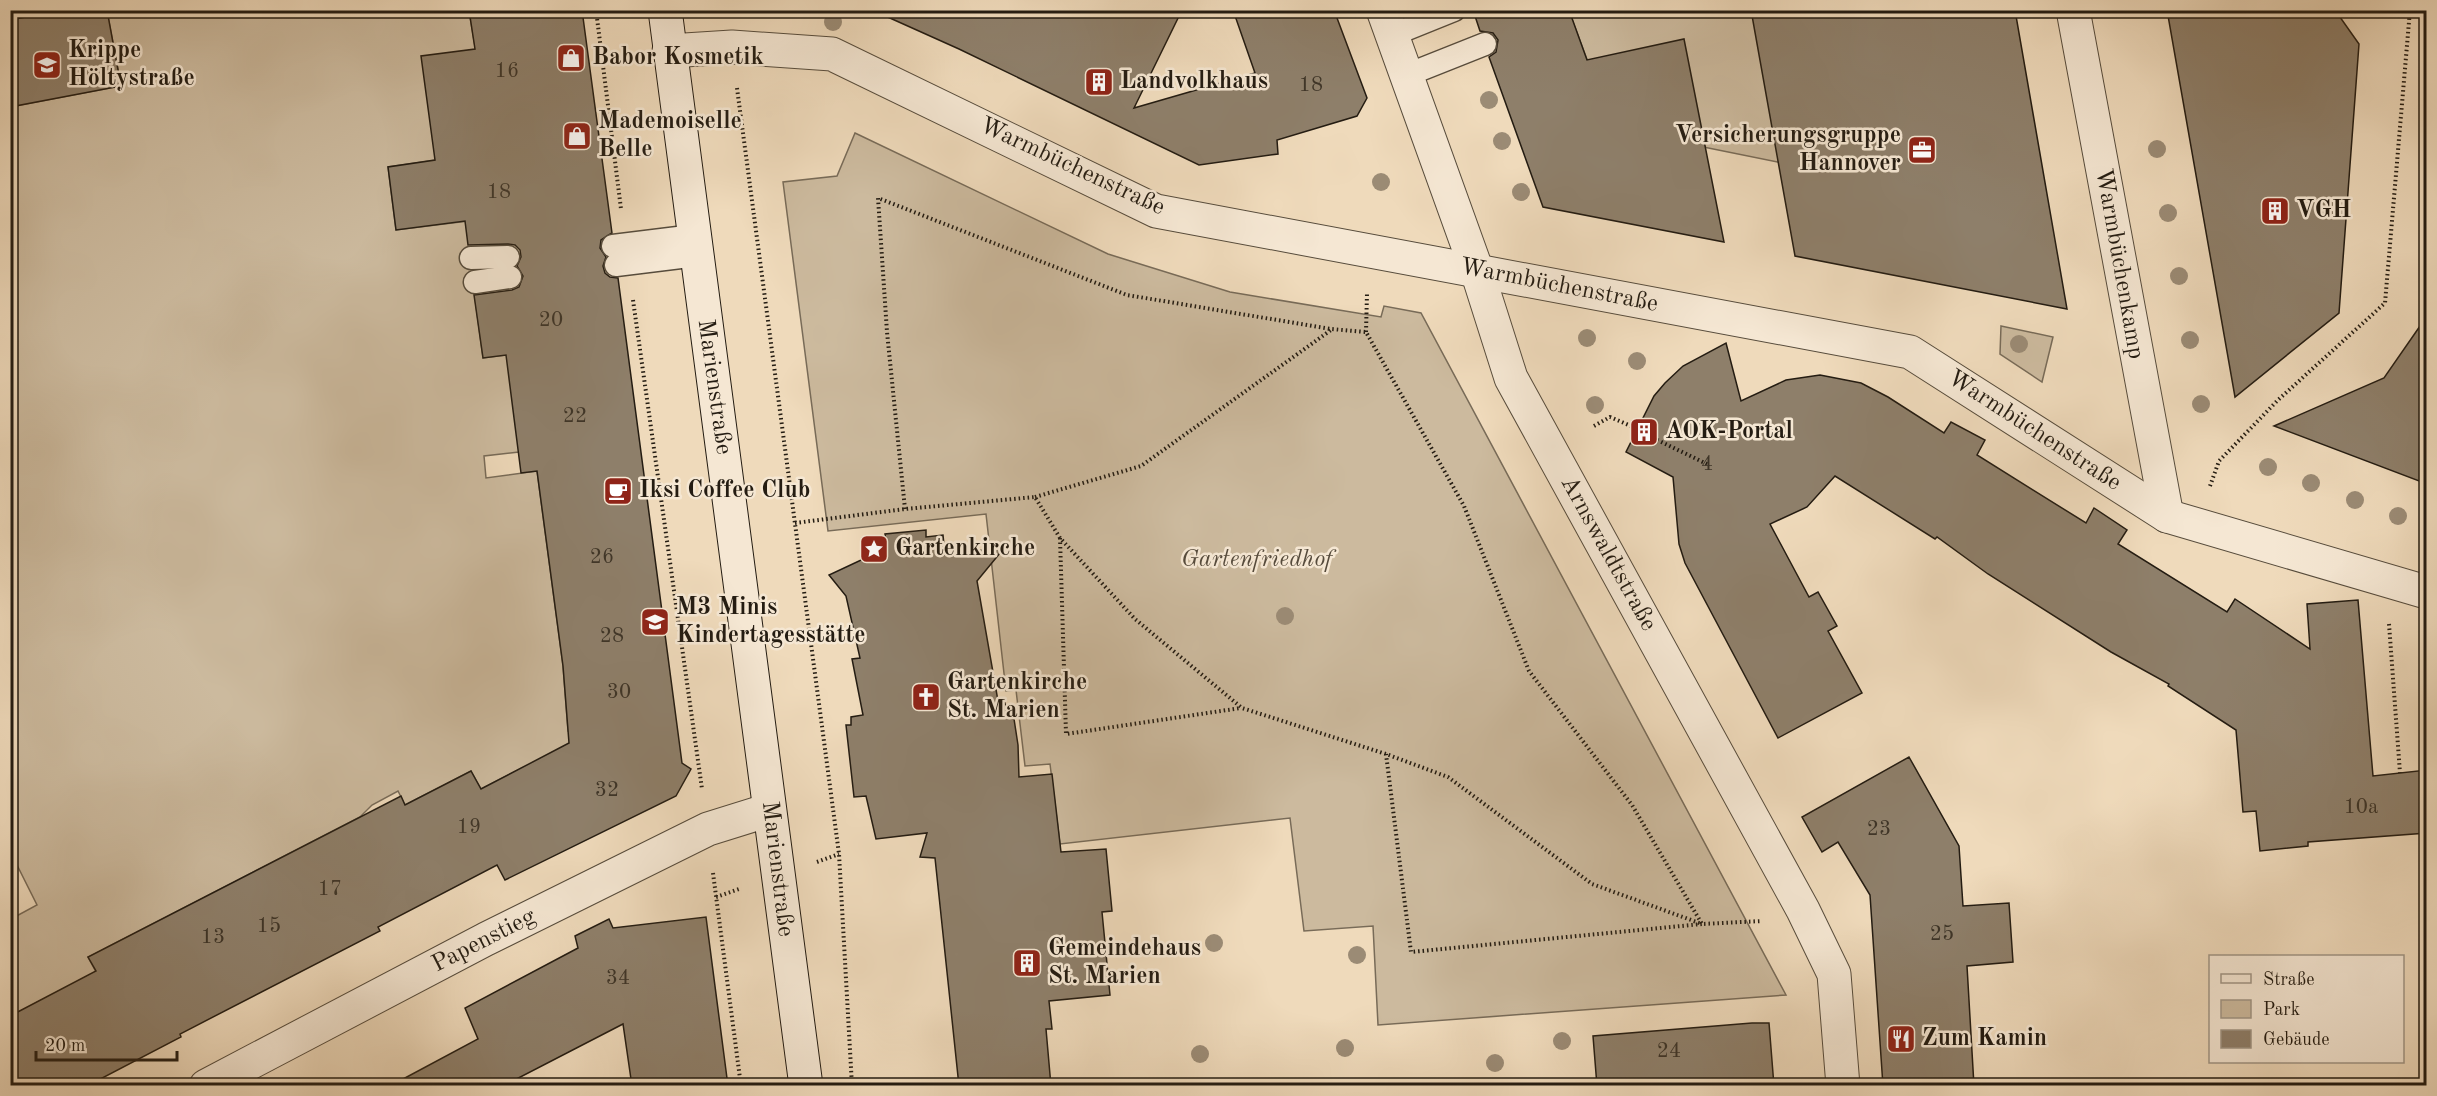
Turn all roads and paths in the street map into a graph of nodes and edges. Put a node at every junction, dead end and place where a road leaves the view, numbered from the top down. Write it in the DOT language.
graph roads {
  1 [pos="596,10"];
  2 [pos="665,10"];
  3 [pos="1454,10"];
  4 [pos="2073,10"];
  5 [pos="2410,10"];
  6 [pos="1387,23"];
  7 [pos="1485,44"];
  8 [pos="732,47"];
  9 [pos="669,51"];
  10 [pos="1407,75"];
  11 [pos="695,245"];
  12 [pos="621,255"];
  13 [pos="471,258"];
  14 [pos="1477,271"];
  15 [pos="475,282"];
  16 [pos="1367,294"];
  17 [pos="1331,329"];
  18 [pos="1366,332"];
  19 [pos="1594,426"];
  20 [pos="1638,429"];
  21 [pos="1649,436"];
  22 [pos="1707,464"];
  23 [pos="2208,490"];
  24 [pos="1035,497"];
  25 [pos="904,509"];
  26 [pos="2166,516"];
  27 [pos="795,522"];
  28 [pos="1060,538"];
  29 [pos="2427,592"];
  30 [pos="2388,617"];
  31 [pos="1242,708"];
  32 [pos="1386,754"];
  33 [pos="2400,773"];
  34 [pos="769,810"];
  35 [pos="708,829"];
  36 [pos="745,887"];
  37 [pos="1803,910"];
  38 [pos="1702,924"];
  39 [pos="206,1086"];
  40 [pos="741,1086"];
  41 [pos="806,1086"];
  42 [pos="852,1086"];
  43 [pos="1843,1086"];
  1 -- 12 [label="path"];
  2 -- 9 [label="street, Marienstraße"];
  3 -- 6 [label="lane"];
  4 -- 26 [label="street, Warmbüchenkamp"];
  5 -- 23 [label="path"];
  6 -- 10 [label="street, Arnswaldtstraße"];
  7 -- 10 [label="lane"];
  8 -- 9 [label="street, Warmbüchenstraße"];
  8 -- 14 [label="street, Warmbüchenstraße"];
  8 -- 27 [label="path"];
  9 -- 11 [label="street, Marienstraße"];
  10 -- 14 [label="street, Arnswaldtstraße"];
  11 -- 12 [label="lane"];
  11 -- 34 [label="street, Marienstraße"];
  12 -- 35 [label="path"];
  13 -- 15 [label="lane"];
  14 -- 26 [label="street, Warmbüchenstraße"];
  14 -- 37 [label="street, Arnswaldtstraße"];
  16 -- 18 [label="path"];
  17 -- 18 [label="path"];
  17 -- 24 [label="path"];
  17 -- 25 [label="path"];
  18 -- 38 [label="path"];
  19 -- 20 [label="path"];
  21 -- 22 [label="path"];
  24 -- 25 [label="path"];
  24 -- 28 [label="path"];
  25 -- 27 [label="path"];
  26 -- 29 [label="street, Warmbüchenstraße"];
  27 -- 42 [label="path"];
  28 -- 31 [label="path"];
  28 -- 31 [label="path"];
  30 -- 33 [label="path"];
  31 -- 32 [label="path"];
  32 -- 38 [label="path"];
  32 -- 38 [label="path"];
  34 -- 35 [label="street, Papenstieg"];
  34 -- 41 [label="street, Marienstraße"];
  35 -- 39 [label="street, Papenstieg"];
  36 -- 40 [label="path"];
  37 -- 38 [label="path"];
  37 -- 43 [label="street, Arnswaldtstraße"];
}
